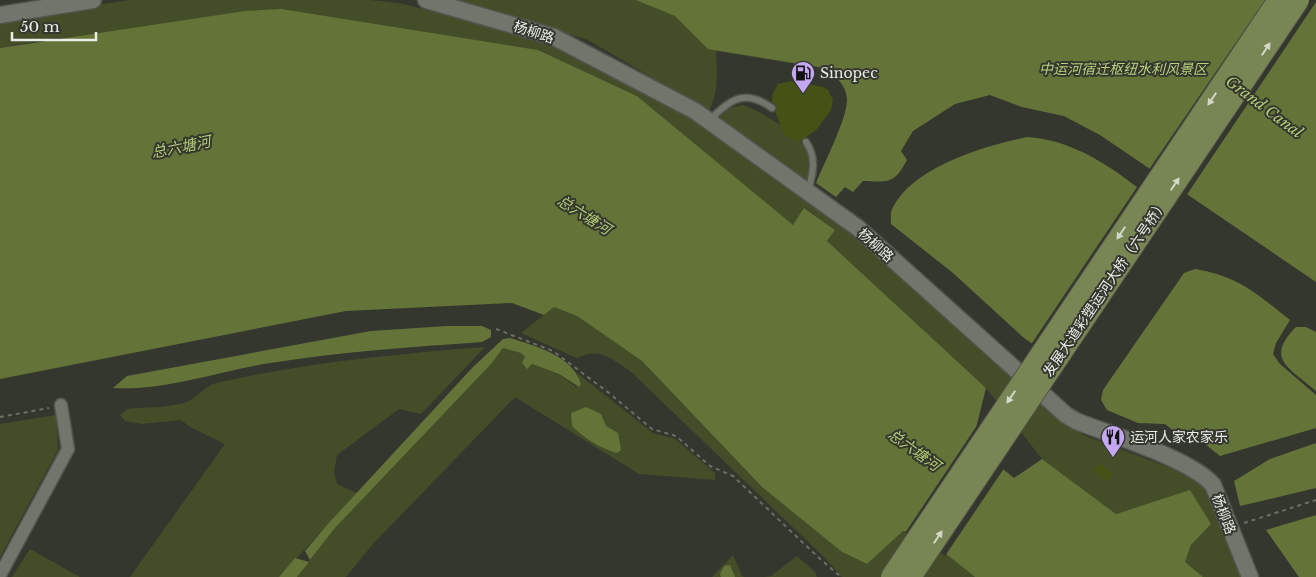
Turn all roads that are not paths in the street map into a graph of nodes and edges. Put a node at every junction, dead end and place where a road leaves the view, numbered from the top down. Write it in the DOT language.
graph roads {
  1 [pos="93,0"];
  2 [pos="426,0"];
  3 [pos="1278,0"];
  4 [pos="1299,0"];
  5 [pos="0,15"];
  6 [pos="772,108"];
  7 [pos="709,121"];
  8 [pos="806,142"];
  9 [pos="808,192"];
  10 [pos="60,405"];
  11 [pos="0,575"];
  12 [pos="890,577"];
  13 [pos="911,577"];
  14 [pos="1250,577"];
  1 -- 5 [label="street"];
  2 -- 7 [label="street, 杨柳路"];
  3 -- 12 [label="main road, 发展大道彩塑运河大桥（六号桥）, one-way, bridge"];
  13 -- 4 [label="main road, 发展大道彩塑运河大桥（六号桥）, one-way, bridge"];
  6 -- 7 [label="lane"];
  7 -- 9 [label="street, 杨柳路"];
  8 -- 9 [label="lane"];
  9 -- 14 [label="street, 杨柳路"];
  10 -- 11 [label="street"];
}
